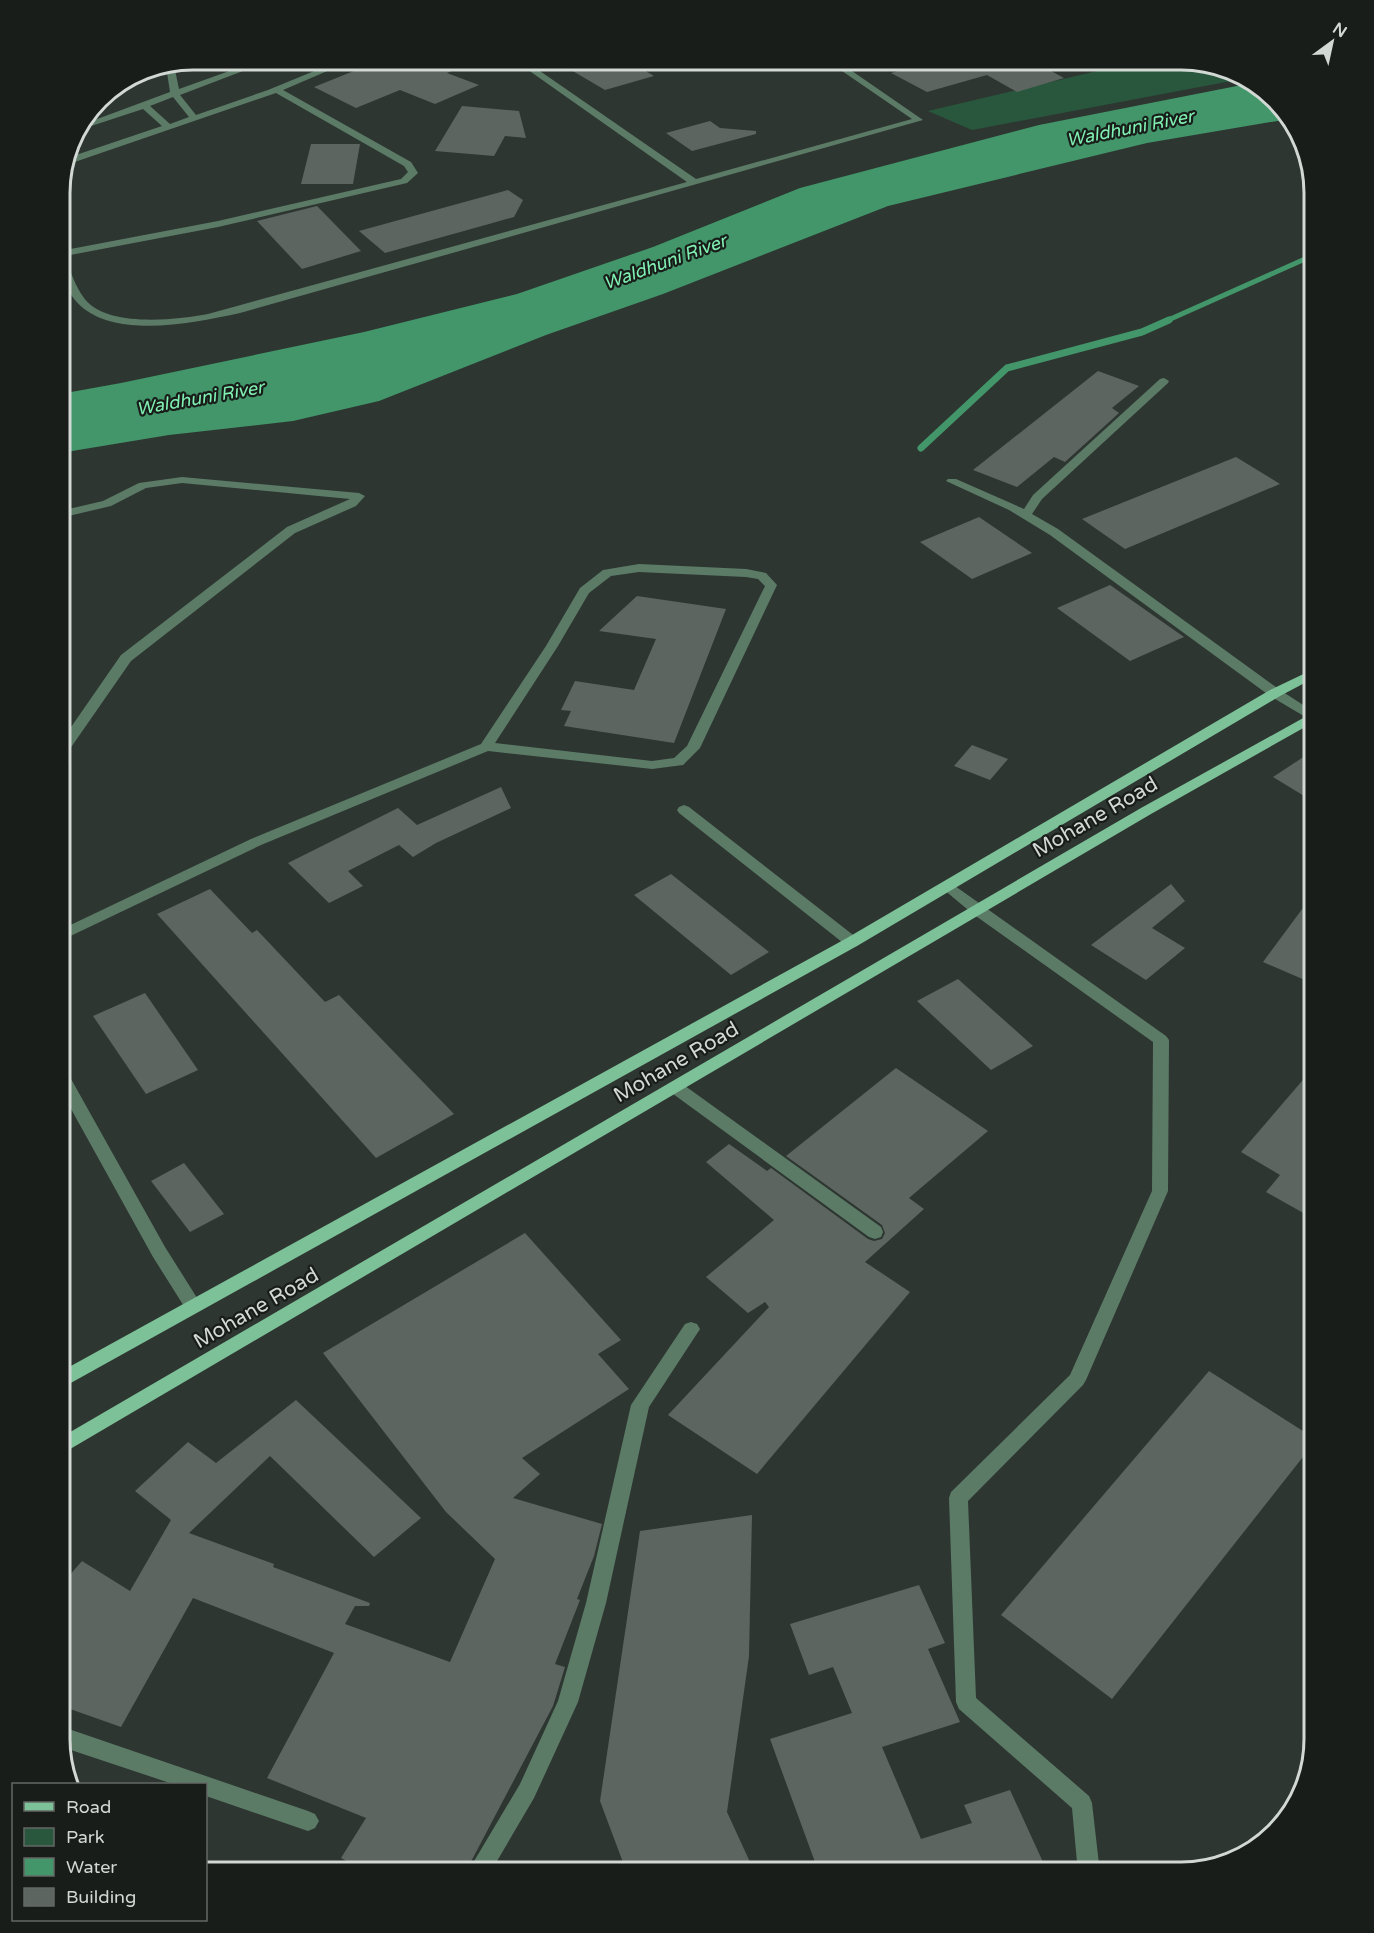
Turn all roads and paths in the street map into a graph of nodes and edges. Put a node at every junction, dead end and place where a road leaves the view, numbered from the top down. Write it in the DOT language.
graph roads {
  1 [pos="241,70"];
  2 [pos="324,70"];
  3 [pos="533,70"];
  4 [pos="846,71"];
  5 [pos="171,73"];
  6 [pos="276,90"];
  7 [pos="175,94"];
  8 [pos="144,105"];
  9 [pos="195,119"];
  10 [pos="92,124"];
  11 [pos="168,127"];
  12 [pos="76,159"];
  13 [pos="695,183"];
  14 [pos="71,253"];
  15 [pos="71,279"];
  16 [pos="1164,381"];
  17 [pos="952,481"];
  18 [pos="71,512"];
  19 [pos="1026,515"];
  20 [pos="1304,678"];
  21 [pos="1275,693"];
  22 [pos="1304,711"];
  23 [pos="1304,723"];
  24 [pos="71,738"];
  25 [pos="486,747"];
  26 [pos="684,810"];
  27 [pos="948,886"];
  28 [pos="978,910"];
  29 [pos="71,931"];
  30 [pos="852,942"];
  31 [pos="675,1087"];
  32 [pos="70,1093"];
  33 [pos="876,1232"];
  34 [pos="193,1306"];
  35 [pos="691,1329"];
  36 [pos="70,1374"];
  37 [pos="70,1441"];
  38 [pos="70,1739"];
  39 [pos="198,1783"];
  40 [pos="207,1786"];
  41 [pos="308,1821"];
  42 [pos="485,1862"];
  43 [pos="1088,1862"];
  1 -- 7 [label="street"];
  2 -- 6 [label="street"];
  3 -- 13 [label="street"];
  4 -- 13 [label="street"];
  5 -- 7 [label="street"];
  6 -- 9 [label="street"];
  6 -- 14 [label="street"];
  7 -- 8 [label="street"];
  7 -- 9 [label="street"];
  8 -- 10 [label="street"];
  8 -- 11 [label="street"];
  9 -- 11 [label="street"];
  11 -- 12 [label="street"];
  13 -- 15 [label="street"];
  16 -- 19 [label="street"];
  17 -- 19 [label="street"];
  18 -- 24 [label="street"];
  19 -- 21 [label="street"];
  20 -- 21 [label="main road, Mohane Road"];
  21 -- 22 [label="street"];
  21 -- 27 [label="main road, Mohane Road"];
  23 -- 28 [label="main road, Mohane Road"];
  25 -- 25 [label="street"];
  25 -- 29 [label="street"];
  26 -- 30 [label="street"];
  27 -- 28 [label="street"];
  27 -- 30 [label="main road, Mohane Road"];
  28 -- 31 [label="main road, Mohane Road"];
  28 -- 43 [label="street"];
  30 -- 34 [label="main road, Mohane Road"];
  31 -- 33 [label="street"];
  31 -- 37 [label="main road, Mohane Road"];
  32 -- 34 [label="street"];
  34 -- 36 [label="main road, Mohane Road"];
  35 -- 42 [label="street"];
  38 -- 39 [label="street"];
  40 -- 41 [label="street"];
}
